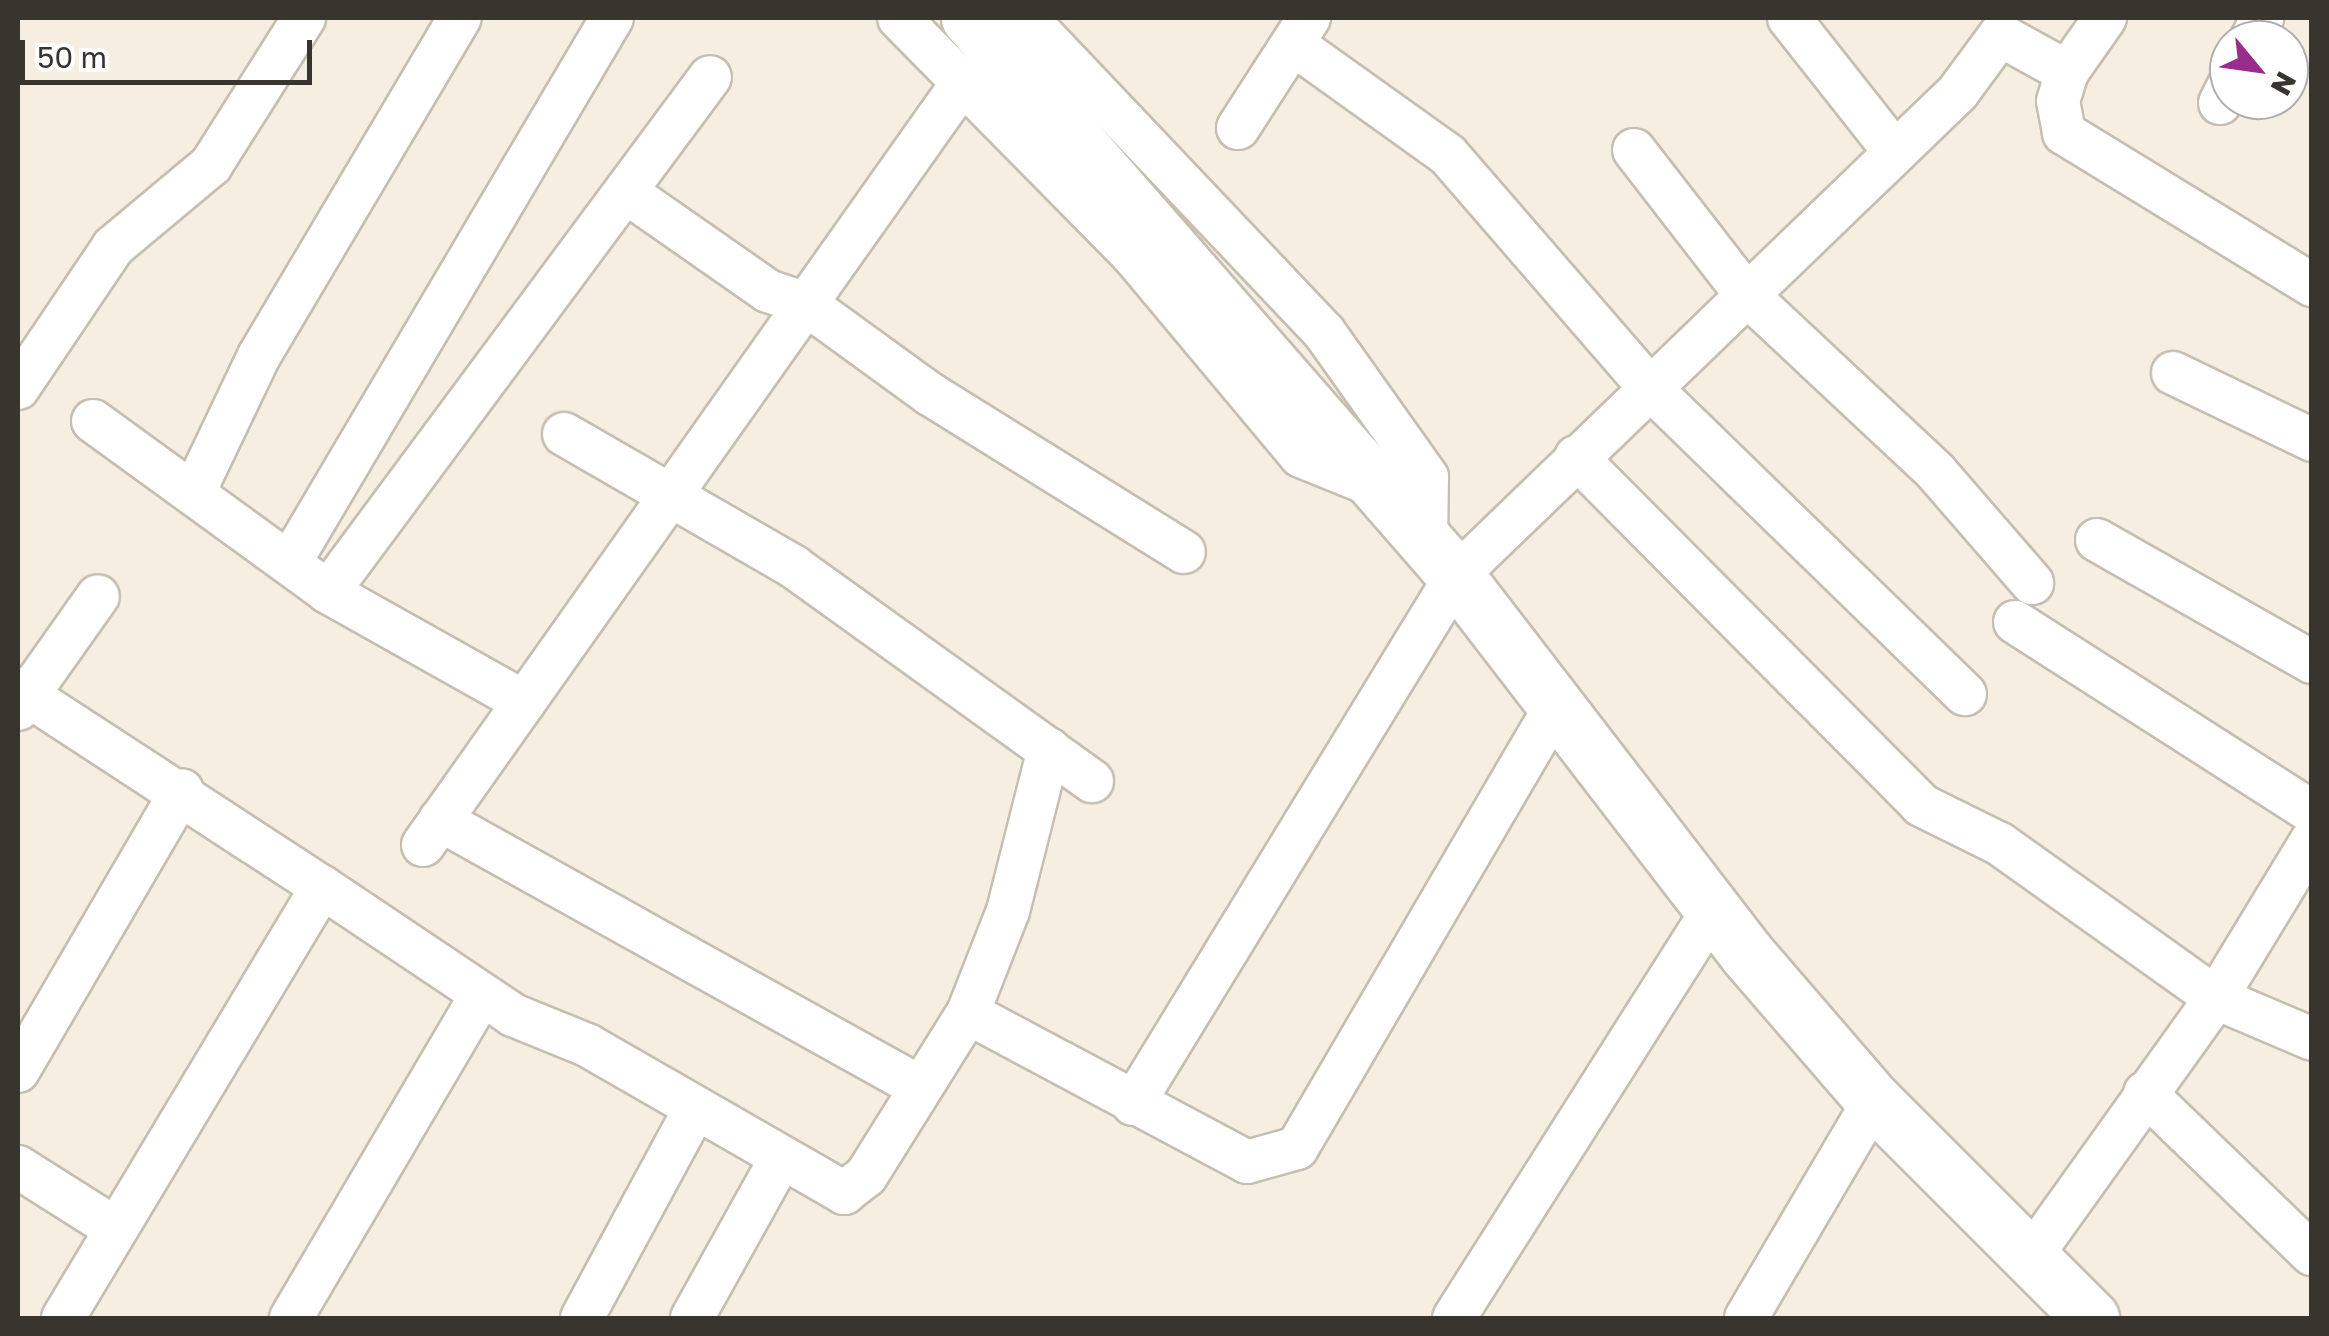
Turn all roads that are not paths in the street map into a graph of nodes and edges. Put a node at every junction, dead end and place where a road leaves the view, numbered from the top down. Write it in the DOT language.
graph roads {
  1 [pos="304,18"];
  2 [pos="460,18"];
  3 [pos="612,18"];
  4 [pos="899,18"];
  5 [pos="969,18"];
  6 [pos="1026,18"];
  7 [pos="1789,18"];
  8 [pos="2105,18"];
  9 [pos="1301,31"];
  10 [pos="2067,72"];
  11 [pos="710,77"];
  12 [pos="963,82"];
  13 [pos="1238,128"];
  14 [pos="1634,150"];
  15 [pos="1895,152"];
  16 [pos="626,192"];
  17 [pos="2312,285"];
  18 [pos="1746,294"];
  19 [pos="806,304"];
  20 [pos="2173,373"];
  21 [pos="1648,386"];
  22 [pos="18,388"];
  23 [pos="93,421"];
  24 [pos="564,434"];
  25 [pos="2312,440"];
  26 [pos="1576,457"];
  27 [pos="1380,488"];
  28 [pos="195,490"];
  29 [pos="668,499"];
  30 [pos="2097,540"];
  31 [pos="1184,552"];
  32 [pos="1441,559"];
  33 [pos="290,562"];
  34 [pos="2032,583"];
  35 [pos="328,592"];
  36 [pos="98,596"];
  37 [pos="2015,622"];
  38 [pos="2312,662"];
  39 [pos="1965,694"];
  40 [pos="20,698"];
  41 [pos="524,702"];
  42 [pos="1557,704"];
  43 [pos="1048,750"];
  44 [pos="1092,781"];
  45 [pos="182,790"];
  46 [pos="2312,812"];
  47 [pos="2312,840"];
  48 [pos="322,886"];
  49 [pos="1713,910"];
  50 [pos="482,996"];
  51 [pos="2216,998"];
  52 [pos="968,1013"];
  53 [pos="2312,1038"];
  54 [pos="18,1071"];
  55 [pos="918,1086"];
  56 [pos="2145,1094"];
  57 [pos="1874,1102"];
  58 [pos="1133,1104"];
  59 [pos="694,1111"];
  60 [pos="780,1160"];
  61 [pos="18,1167"];
  62 [pos="116,1229"];
  63 [pos="2312,1254"];
  64 [pos="2032,1255"];
  65 [pos="62,1318"];
  66 [pos="291,1318"];
  67 [pos="582,1318"];
  68 [pos="692,1318"];
  69 [pos="1454,1318"];
  70 [pos="1746,1318"];
  71 [pos="2091,1318"];
  1 -- 22 [label="street"];
  2 -- 28 [label="street"];
  3 -- 33 [label="street"];
  4 -- 12 [label="street"];
  5 -- 27 [label="main road"];
  6 -- 32 [label="street"];
  7 -- 15 [label="street"];
  8 -- 10 [label="street"];
  9 -- 13 [label="street"];
  9 -- 21 [label="street"];
  10 -- 15 [label="street"];
  10 -- 17 [label="street"];
  11 -- 16 [label="street"];
  12 -- 19 [label="street"];
  12 -- 27 [label="street"];
  14 -- 18 [label="street"];
  15 -- 18 [label="street"];
  16 -- 19 [label="street"];
  16 -- 35 [label="street"];
  18 -- 21 [label="street"];
  18 -- 34 [label="street"];
  19 -- 29 [label="street"];
  19 -- 31 [label="street"];
  20 -- 25 [label="street"];
  21 -- 26 [label="street"];
  21 -- 39 [label="street"];
  23 -- 28 [label="street"];
  24 -- 29 [label="street"];
  26 -- 32 [label="street"];
  26 -- 51 [label="street"];
  27 -- 32 [label="main road"];
  28 -- 33 [label="street"];
  29 -- 41 [label="street"];
  29 -- 43 [label="street"];
  30 -- 38 [label="street"];
  32 -- 42 [label="main road"];
  32 -- 58 [label="street"];
  33 -- 35 [label="street"];
  35 -- 41 [label="street"];
  36 -- 40 [label="street"];
  37 -- 46 [label="street"];
  40 -- 45 [label="street"];
  41 -- 55 [label="street"];
  42 -- 49 [label="main road"];
  42 -- 58 [label="street"];
  43 -- 44 [label="street"];
  43 -- 52 [label="street"];
  45 -- 48 [label="street"];
  45 -- 54 [label="street"];
  47 -- 51 [label="street"];
  48 -- 50 [label="street"];
  48 -- 62 [label="street"];
  49 -- 57 [label="main road"];
  49 -- 69 [label="street"];
  50 -- 59 [label="street"];
  50 -- 66 [label="street"];
  51 -- 53 [label="street"];
  51 -- 56 [label="street"];
  52 -- 55 [label="street"];
  52 -- 58 [label="street"];
  55 -- 60 [label="street"];
  56 -- 63 [label="street"];
  56 -- 64 [label="street"];
  57 -- 64 [label="main road"];
  57 -- 70 [label="street"];
  59 -- 60 [label="street"];
  59 -- 67 [label="street"];
  60 -- 68 [label="street"];
  61 -- 62 [label="street"];
  62 -- 65 [label="street"];
  64 -- 71 [label="main road"];
}
